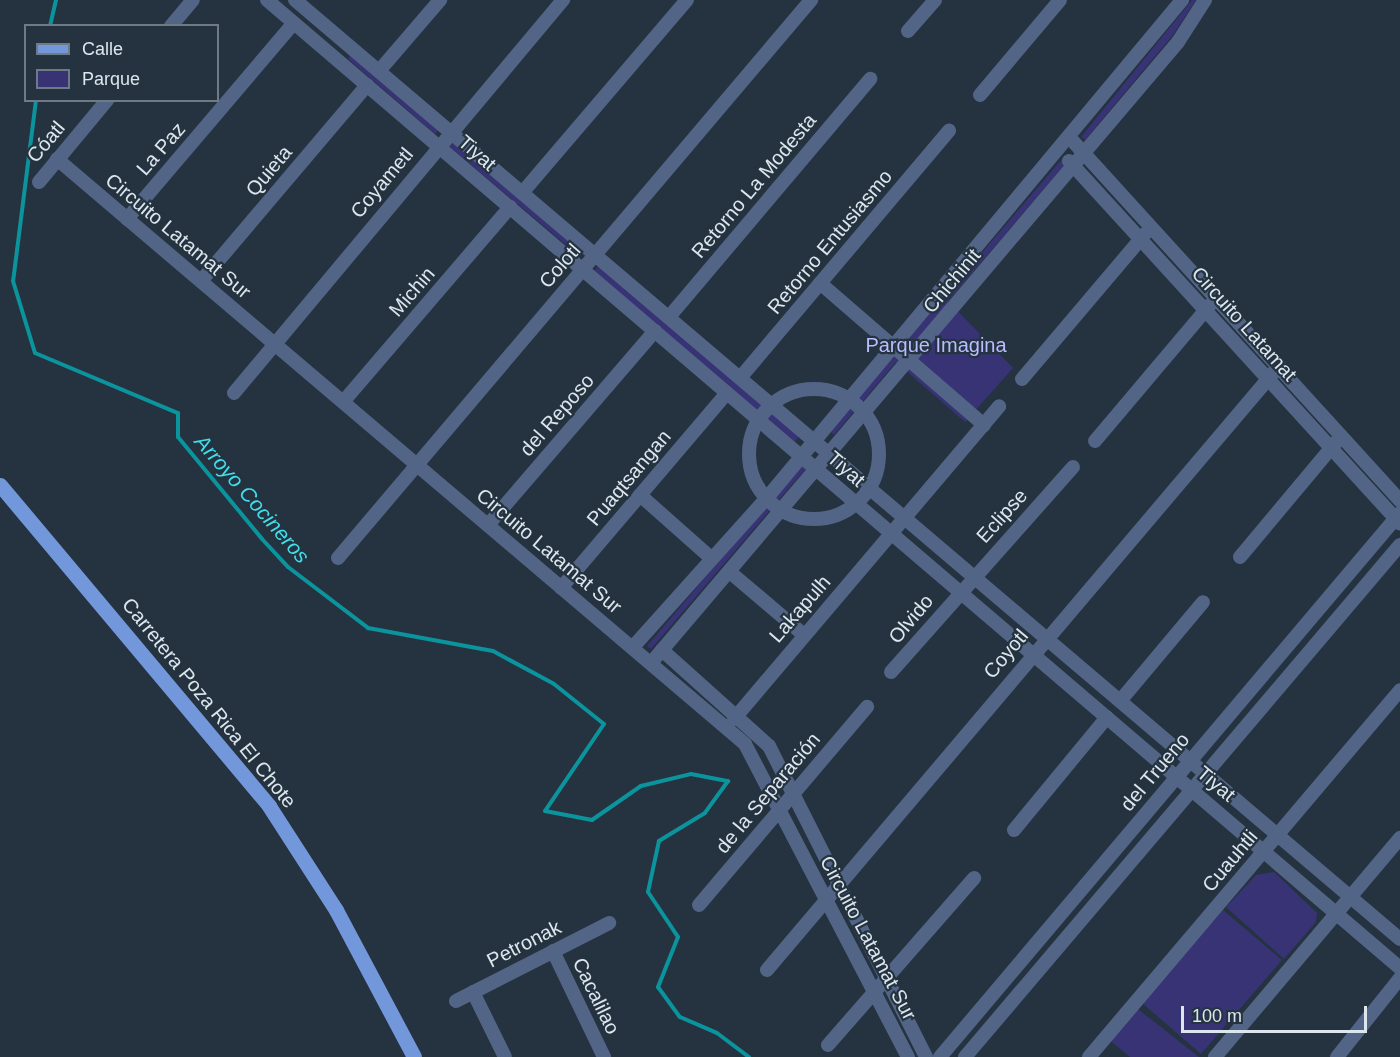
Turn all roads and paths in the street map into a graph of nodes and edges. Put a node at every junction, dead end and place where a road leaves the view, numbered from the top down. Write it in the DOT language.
graph roads {
  1 [pos="193,0"];
  2 [pos="267,0"];
  3 [pos="295,0"];
  4 [pos="440,0"];
  5 [pos="563,0"];
  6 [pos="687,0"];
  7 [pos="811,0"];
  8 [pos="935,0"];
  9 [pos="1060,0"];
  10 [pos="1182,0"];
  11 [pos="1205,0"];
  12 [pos="312,5"];
  13 [pos="294,23"];
  14 [pos="173,24"];
  15 [pos="908,31"];
  16 [pos="346,43"];
  17 [pos="333,57"];
  18 [pos="379,71"];
  19 [pos="870,79"];
  20 [pos="367,86"];
  21 [pos="980,95"];
  22 [pos="105,102"];
  23 [pos="949,131"];
  24 [pos="450,132"];
  25 [pos="1070,138"];
  26 [pos="438,146"];
  27 [pos="1060,150"];
  28 [pos="1086,152"];
  29 [pos="57,159"];
  30 [pos="1074,166"];
  31 [pos="39,182"];
  32 [pos="522,192"];
  33 [pos="510,207"];
  34 [pos="127,219"];
  35 [pos="1152,226"];
  36 [pos="1141,239"];
  37 [pos="595,255"];
  38 [pos="582,269"];
  39 [pos="201,281"];
  40 [pos="820,283"];
  41 [pos="1217,298"];
  42 [pos="1206,311"];
  43 [pos="669,317"];
  44 [pos="655,331"];
  45 [pos="695,340"];
  46 [pos="274,343"];
  47 [pos="894,347"];
  48 [pos="682,354"];
  49 [pos="910,361"];
  50 [pos="1279,366"];
  51 [pos="740,378"];
  52 [pos="1022,379"];
  53 [pos="1268,379"];
  54 [pos="234,393"];
  55 [pos="727,393"];
  56 [pos="850,399"];
  57 [pos="343,402"];
  58 [pos="771,404"];
  59 [pos="999,406"];
  60 [pos="866,414"];
  61 [pos="759,420"];
  62 [pos="984,424"];
  63 [pos="1341,436"];
  64 [pos="814,441"];
  65 [pos="1095,441"];
  66 [pos="1331,448"];
  67 [pos="831,455"];
  68 [pos="802,457"];
  69 [pos="417,465"];
  70 [pos="1072,467"];
  71 [pos="818,470"];
  72 [pos="0,485"];
  73 [pos="870,488"];
  74 [pos="640,495"];
  75 [pos="766,499"];
  76 [pos="1400,501"];
  77 [pos="857,504"];
  78 [pos="783,512"];
  79 [pos="904,518"];
  80 [pos="1398,518"];
  81 [pos="488,525"];
  82 [pos="891,533"];
  83 [pos="1400,545"];
  84 [pos="1240,557"];
  85 [pos="338,558"];
  86 [pos="711,558"];
  87 [pos="731,573"];
  88 [pos="974,577"];
  89 [pos="561,588"];
  90 [pos="960,591"];
  91 [pos="1203,602"];
  92 [pos="804,634"];
  93 [pos="1045,637"];
  94 [pos="633,647"];
  95 [pos="662,650"];
  96 [pos="1032,653"];
  97 [pos="651,663"];
  98 [pos="891,672"];
  99 [pos="1400,690"];
  100 [pos="1120,701"];
  101 [pos="867,707"];
  102 [pos="738,714"];
  103 [pos="1107,717"];
  104 [pos="727,728"];
  105 [pos="1190,761"];
  106 [pos="1206,774"];
  107 [pos="1177,777"];
  108 [pos="1192,790"];
  109 [pos="793,794"];
  110 [pos="780,809"];
  111 [pos="1014,830"];
  112 [pos="1277,834"];
  113 [pos="1400,838"];
  114 [pos="1263,851"];
  115 [pos="974,878"];
  116 [pos="838,886"];
  117 [pos="1351,897"];
  118 [pos="826,901"];
  119 [pos="699,905"];
  120 [pos="1336,913"];
  121 [pos="609,923"];
  122 [pos="1400,939"];
  123 [pos="553,951"];
  124 [pos="1400,968"];
  125 [pos="767,970"];
  126 [pos="887,978"];
  127 [pos="1400,978"];
  128 [pos="473,992"];
  129 [pos="875,992"];
  130 [pos="456,1001"];
  131 [pos="828,1046"];
  132 [pos="414,1057"];
  133 [pos="505,1057"];
  134 [pos="604,1057"];
  135 [pos="909,1057"];
  136 [pos="926,1057"];
  137 [pos="940,1057"];
  138 [pos="965,1057"];
  139 [pos="1089,1057"];
  140 [pos="1215,1057"];
  141 [pos="1337,1057"];
  1 -- 14 [label="street"];
  2 -- 13 [label="street, Tiyat"];
  3 -- 12 [label="street, Tiyat"];
  4 -- 18 [label="street"];
  5 -- 24 [label="street, Coyametl"];
  6 -- 32 [label="street"];
  7 -- 37 [label="street, Colotl"];
  8 -- 15 [label="street"];
  9 -- 21 [label="street"];
  10 -- 25 [label="street, Chichinit"];
  11 -- 28 [label="street, Chichinit"];
  12 -- 16 [label="street, Tiyat"];
  13 -- 17 [label="street, Tiyat"];
  13 -- 34 [label="street, La Paz"];
  16 -- 17 [label="street"];
  16 -- 18 [label="street, Tiyat"];
  17 -- 20 [label="street, Tiyat"];
  18 -- 24 [label="street, Tiyat"];
  19 -- 43 [label="street, Retorno La Modesta"];
  20 -- 26 [label="street, Tiyat"];
  20 -- 39 [label="street, Quieta"];
  22 -- 29 [label="street, Cóatl"];
  23 -- 40 [label="street, Retorno Entusiasmo"];
  24 -- 26 [label="street, Coyametl"];
  24 -- 32 [label="street, Tiyat"];
  25 -- 27 [label="street, Chichinit"];
  25 -- 28 [label="street, Circuito Latamat"];
  26 -- 33 [label="street, Tiyat"];
  26 -- 46 [label="street, Coyametl"];
  27 -- 30 [label="street, Circuito Latamat"];
  27 -- 47 [label="street, Chichinit"];
  28 -- 30 [label="street, Chichinit"];
  28 -- 35 [label="street, Circuito Latamat"];
  29 -- 31 [label="street, Cóatl"];
  29 -- 34 [label="street, Circuito Latamat Sur"];
  30 -- 36 [label="street, Circuito Latamat"];
  30 -- 49 [label="street, Chichinit"];
  32 -- 37 [label="street, Tiyat"];
  33 -- 38 [label="street, Tiyat"];
  33 -- 57 [label="street, Michin"];
  34 -- 39 [label="street, Circuito Latamat Sur"];
  35 -- 36 [label="street"];
  35 -- 41 [label="street, Circuito Latamat"];
  36 -- 42 [label="street, Circuito Latamat"];
  36 -- 52 [label="street"];
  37 -- 38 [label="street, Colotl"];
  37 -- 43 [label="street, Tiyat"];
  38 -- 44 [label="street, Tiyat"];
  38 -- 69 [label="street, Colotl"];
  39 -- 46 [label="street, Circuito Latamat Sur"];
  40 -- 47 [label="street"];
  40 -- 51 [label="street, Retorno Entusiasmo"];
  41 -- 42 [label="street"];
  41 -- 50 [label="street, Circuito Latamat"];
  42 -- 53 [label="street, Circuito Latamat"];
  42 -- 65 [label="street"];
  43 -- 45 [label="street, Tiyat"];
  44 -- 48 [label="street, Tiyat"];
  44 -- 81 [label="street, del Reposo"];
  45 -- 48 [label="street"];
  45 -- 51 [label="street, Tiyat"];
  46 -- 54 [label="street, Coyametl"];
  46 -- 57 [label="street, Circuito Latamat Sur"];
  47 -- 49 [label="street"];
  47 -- 56 [label="street, Chichinit"];
  48 -- 55 [label="street, Tiyat"];
  49 -- 60 [label="street, Chichinit"];
  49 -- 62 [label="street"];
  50 -- 53 [label="street, Coyotl"];
  50 -- 63 [label="street, Circuito Latamat"];
  51 -- 58 [label="street, Tiyat"];
  53 -- 66 [label="street, Circuito Latamat"];
  53 -- 93 [label="street, Coyotl"];
  55 -- 61 [label="street, Tiyat"];
  55 -- 74 [label="street, Puaqtsangan"];
  56 -- 58 [label="street"];
  56 -- 60 [label="street"];
  56 -- 64 [label="street, Chichinit"];
  57 -- 69 [label="street, Circuito Latamat Sur"];
  58 -- 61 [label="street"];
  58 -- 64 [label="street, Tiyat"];
  59 -- 62 [label="street, Lakapulh"];
  60 -- 67 [label="street, Chichinit"];
  60 -- 73 [label="street"];
  61 -- 68 [label="street, Tiyat"];
  61 -- 75 [label="street"];
  62 -- 79 [label="street, Lakapulh"];
  63 -- 66 [label="street"];
  63 -- 76 [label="street, Circuito Latamat"];
  64 -- 67 [label="street, Tiyat"];
  64 -- 68 [label="street, Chichinit"];
  66 -- 80 [label="street, Circuito Latamat"];
  66 -- 84 [label="street"];
  67 -- 71 [label="street, Chichinit"];
  67 -- 73 [label="street, Tiyat"];
  68 -- 71 [label="street, Tiyat"];
  68 -- 75 [label="street, Chichinit"];
  69 -- 81 [label="street, Circuito Latamat Sur"];
  69 -- 85 [label="street, Colotl"];
  70 -- 88 [label="street, Eclipse"];
  71 -- 77 [label="street, Tiyat"];
  71 -- 78 [label="street, Chichinit"];
  72 -- 132 [label="main road, Carretera Poza Rica El Chote"];
  73 -- 77 [label="street"];
  73 -- 79 [label="street, Tiyat"];
  74 -- 86 [label="street"];
  74 -- 89 [label="street, Puaqtsangan"];
  75 -- 78 [label="street"];
  75 -- 86 [label="street, Chichinit"];
  77 -- 78 [label="street"];
  77 -- 82 [label="street, Tiyat"];
  78 -- 87 [label="street, Chichinit"];
  79 -- 82 [label="street, Lakapulh"];
  79 -- 88 [label="street, Tiyat"];
  80 -- 105 [label="street, del Trueno"];
  81 -- 89 [label="street, Circuito Latamat Sur"];
  82 -- 90 [label="street, Tiyat"];
  82 -- 92 [label="street, Lakapulh"];
  83 -- 106 [label="street, del Trueno"];
  86 -- 94 [label="street, Chichinit"];
  87 -- 92 [label="street"];
  87 -- 95 [label="street, Chichinit"];
  88 -- 90 [label="street, Eclipse"];
  88 -- 93 [label="street, Tiyat"];
  89 -- 94 [label="street, Circuito Latamat Sur"];
  90 -- 96 [label="street, Tiyat"];
  90 -- 98 [label="street, Olvido"];
  91 -- 100 [label="street"];
  92 -- 102 [label="street, Lakapulh"];
  93 -- 96 [label="street, Coyotl"];
  93 -- 100 [label="street, Tiyat"];
  94 -- 97 [label="street, Circuito Latamat Sur"];
  95 -- 97 [label="street, Chichinit"];
  95 -- 102 [label="street, Circuito Latamat Sur"];
  96 -- 103 [label="street, Tiyat"];
  96 -- 116 [label="street, Coyotl"];
  97 -- 104 [label="street, Circuito Latamat Sur"];
  99 -- 112 [label="street, Cuauhtli"];
  100 -- 105 [label="street, Tiyat"];
  101 -- 109 [label="street, de la Separación"];
  102 -- 104 [label="street, Lakapulh"];
  102 -- 109 [label="street, Circuito Latamat Sur"];
  103 -- 107 [label="street, Tiyat"];
  103 -- 111 [label="street"];
  104 -- 110 [label="street, Circuito Latamat Sur"];
  105 -- 106 [label="street, Tiyat"];
  105 -- 107 [label="street, del Trueno"];
  106 -- 108 [label="street, del Trueno"];
  106 -- 112 [label="street, Tiyat"];
  107 -- 108 [label="street, Tiyat"];
  107 -- 137 [label="street, del Trueno"];
  108 -- 114 [label="street, Tiyat"];
  108 -- 138 [label="street, del Trueno"];
  109 -- 110 [label="street, de la Separación"];
  109 -- 116 [label="street, Circuito Latamat Sur"];
  110 -- 118 [label="street, Circuito Latamat Sur"];
  110 -- 119 [label="street, de la Separación"];
  112 -- 114 [label="street, Cuauhtli"];
  112 -- 117 [label="street, Tiyat"];
  113 -- 117 [label="street"];
  114 -- 120 [label="street, Tiyat"];
  114 -- 139 [label="street, Cuauhtli"];
  115 -- 126 [label="street"];
  116 -- 118 [label="street, Coyotl"];
  116 -- 126 [label="street, Circuito Latamat Sur"];
  117 -- 120 [label="street"];
  117 -- 122 [label="street, Tiyat"];
  118 -- 125 [label="street, Coyotl"];
  118 -- 129 [label="street, Circuito Latamat Sur"];
  120 -- 124 [label="street, Tiyat"];
  120 -- 140 [label="street"];
  121 -- 123 [label="street, Petronak"];
  123 -- 128 [label="street, Petronak"];
  123 -- 134 [label="street, Cacalilao"];
  126 -- 129 [label="street"];
  126 -- 136 [label="street, Circuito Latamat Sur"];
  127 -- 141 [label="street"];
  128 -- 130 [label="street, Petronak"];
  128 -- 133 [label="street"];
  129 -- 131 [label="street"];
  129 -- 135 [label="street, Circuito Latamat Sur"];
}
